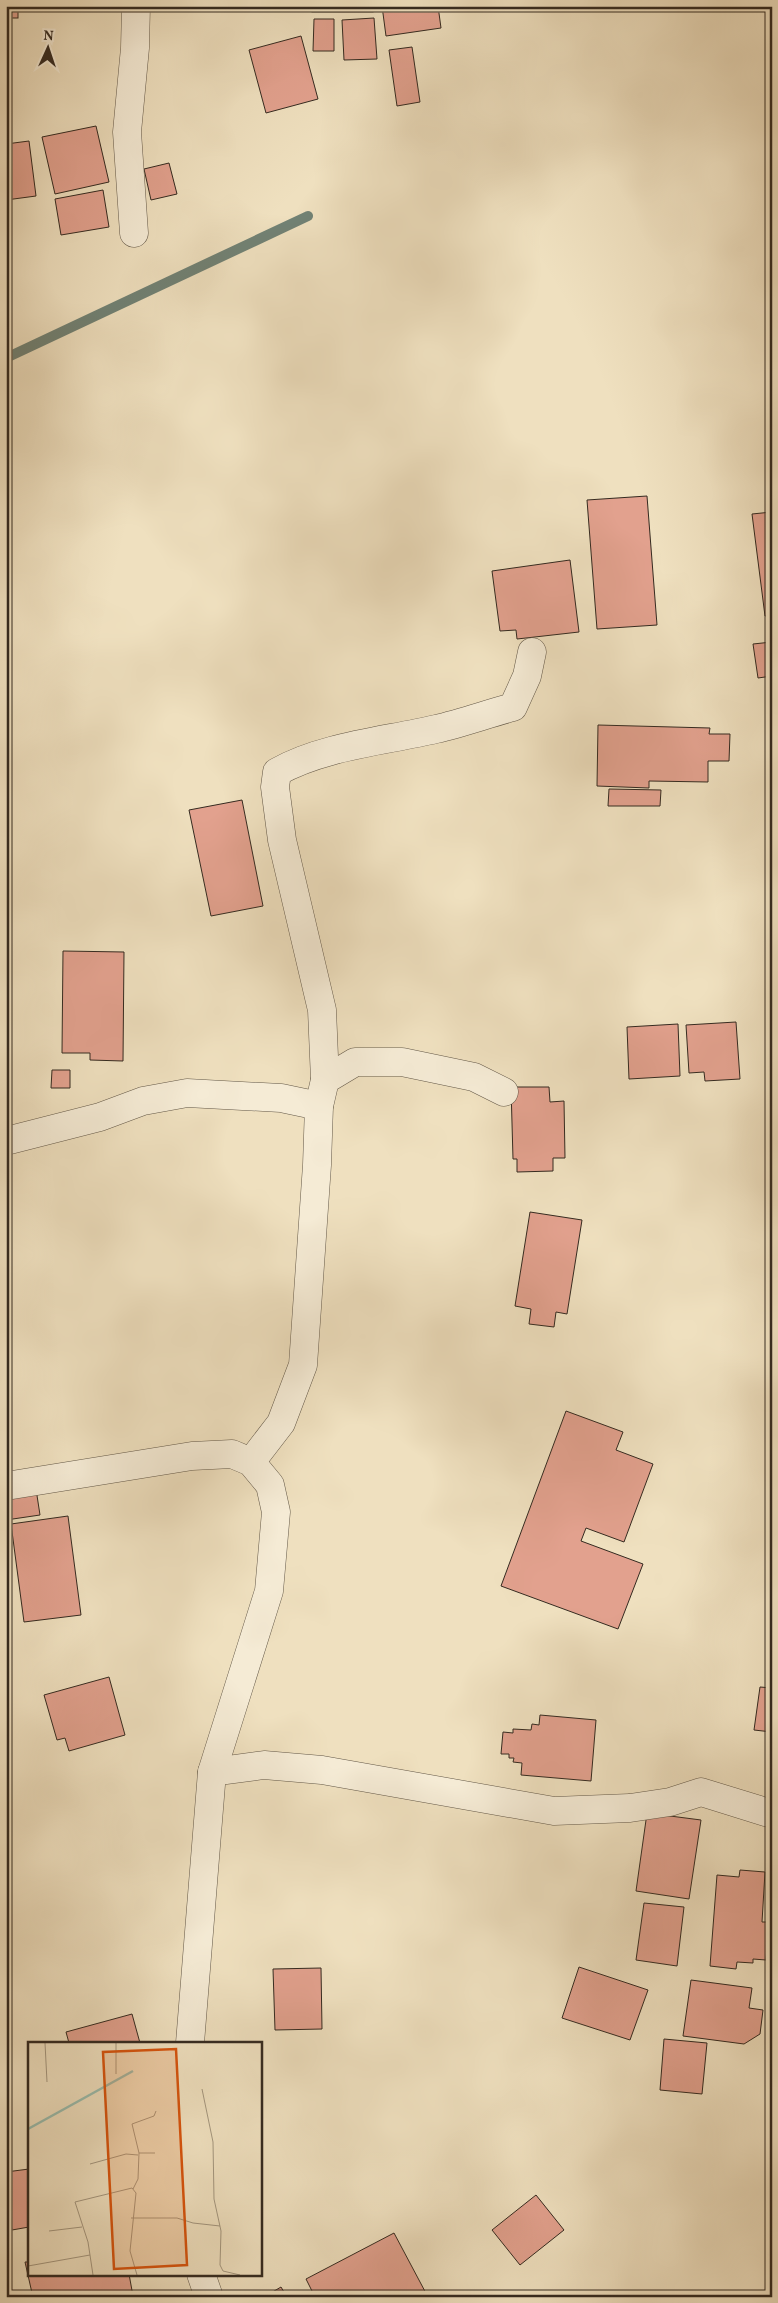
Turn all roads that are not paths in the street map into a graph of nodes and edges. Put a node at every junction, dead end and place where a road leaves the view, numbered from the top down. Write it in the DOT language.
graph roads {
  1 [pos="136,6"];
  2 [pos="134,233"];
  3 [pos="532,652"];
  4 [pos="504,1092"];
  5 [pos="322,1093"];
  6 [pos="6,1141"];
  7 [pos="251,1462"];
  8 [pos="6,1486"];
  9 [pos="212,1772"];
  10 [pos="772,1814"];
  11 [pos="190,2042"];
  12 [pos="202,2276"];
  13 [pos="209,2297"];
  1 -- 2 [label="street"];
  3 -- 5 [label="street"];
  4 -- 5 [label="street"];
  5 -- 6 [label="street"];
  5 -- 7 [label="street"];
  7 -- 8 [label="street"];
  7 -- 9 [label="street"];
  9 -- 10 [label="street"];
  9 -- 11 [label="street"];
  12 -- 13 [label="street"];
}
